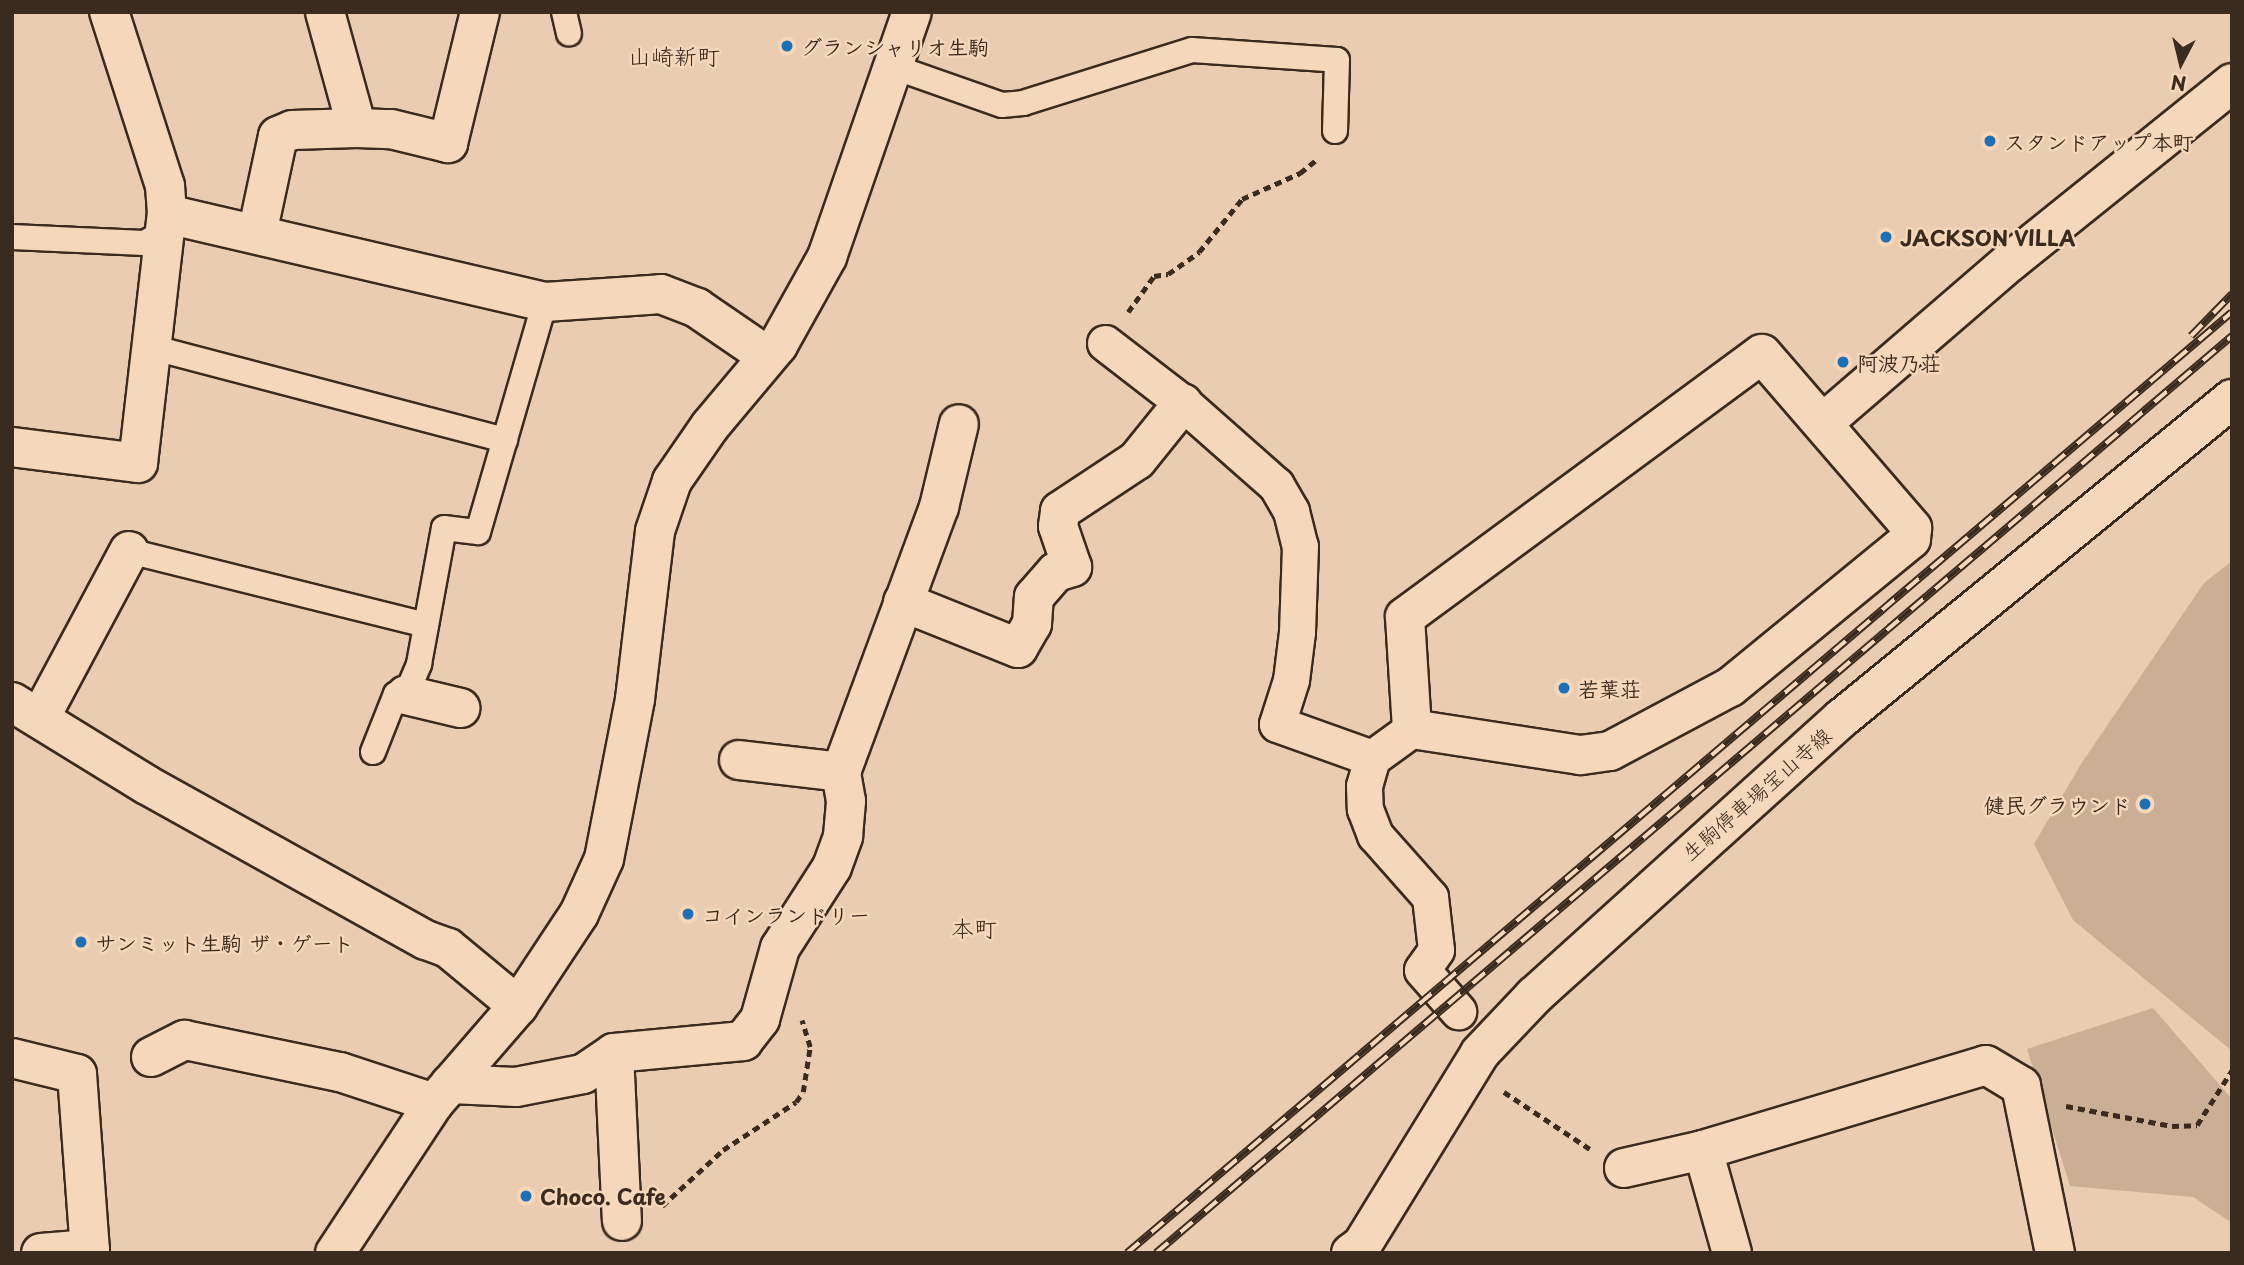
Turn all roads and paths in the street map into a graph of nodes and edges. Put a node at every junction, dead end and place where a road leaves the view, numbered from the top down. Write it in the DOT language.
graph roads {
  1 [pos="109,12"];
  2 [pos="325,12"];
  3 [pos="480,12"];
  4 [pos="912,12"];
  5 [pos="894,68"];
  6 [pos="2232,83"];
  7 [pos="357,128"];
  8 [pos="1335,131"];
  9 [pos="167,223"];
  10 [pos="257,234"];
  11 [pos="12,237"];
  12 [pos="545,302"];
  13 [pos="1105,344"];
  14 [pos="154,348"];
  15 [pos="767,356"];
  16 [pos="2232,398"];
  17 [pos="1183,403"];
  18 [pos="1823,423"];
  19 [pos="959,424"];
  20 [pos="505,440"];
  21 [pos="12,447"];
  22 [pos="129,551"];
  23 [pos="903,602"];
  24 [pos="426,625"];
  25 [pos="406,695"];
  26 [pos="460,708"];
  27 [pos="27,709"];
  28 [pos="1412,729"];
  29 [pos="373,752"];
  30 [pos="1372,758"];
  31 [pos="739,760"];
  32 [pos="841,772"];
  33 [pos="764,1004"];
  34 [pos="518,1006"];
  35 [pos="1458,1011"];
  36 [pos="614,1053"];
  37 [pos="151,1057"];
  38 [pos="12,1058"];
  39 [pos="1472,1058"];
  40 [pos="2232,1070"];
  41 [pos="2021,1086"];
  42 [pos="442,1093"];
  43 [pos="1703,1150"];
  44 [pos="1624,1168"];
  45 [pos="622,1221"];
  46 [pos="90,1251"];
  47 [pos="41,1253"];
  48 [pos="335,1253"];
  49 [pos="1351,1253"];
  50 [pos="1732,1253"];
  51 [pos="2055,1253"];
  1 -- 9 [label="street"];
  2 -- 7 [label="street"];
  3 -- 7 [label="street"];
  4 -- 5 [label="street"];
  5 -- 8 [label="lane"];
  5 -- 15 [label="street"];
  6 -- 18 [label="street"];
  7 -- 10 [label="street"];
  8 -- 13 [label="path"];
  9 -- 10 [label="street"];
  9 -- 11 [label="lane"];
  9 -- 14 [label="street"];
  10 -- 12 [label="street"];
  12 -- 15 [label="street"];
  12 -- 20 [label="lane"];
  13 -- 17 [label="street"];
  14 -- 20 [label="lane"];
  14 -- 21 [label="street"];
  15 -- 34 [label="street"];
  16 -- 39 [label="street, 生駒停車場宝山寺線"];
  17 -- 23 [label="street"];
  17 -- 30 [label="street"];
  18 -- 28 [label="street"];
  18 -- 28 [label="street"];
  19 -- 23 [label="street"];
  20 -- 24 [label="lane"];
  22 -- 24 [label="lane"];
  22 -- 27 [label="street"];
  23 -- 32 [label="street"];
  24 -- 25 [label="lane"];
  25 -- 26 [label="street"];
  25 -- 29 [label="lane"];
  27 -- 34 [label="street"];
  28 -- 30 [label="street"];
  30 -- 35 [label="street"];
  31 -- 32 [label="street"];
  32 -- 33 [label="street"];
  33 -- 36 [label="street"];
  33 -- 45 [label="path"];
  34 -- 42 [label="street"];
  36 -- 42 [label="street"];
  36 -- 45 [label="street"];
  37 -- 42 [label="street"];
  38 -- 46 [label="street"];
  39 -- 44 [label="path"];
  39 -- 49 [label="street, 生駒停車場宝山寺線"];
  40 -- 41 [label="path"];
  41 -- 43 [label="street"];
  41 -- 51 [label="street"];
  42 -- 48 [label="street"];
  43 -- 44 [label="street"];
  43 -- 50 [label="street"];
  46 -- 47 [label="street"];
}
